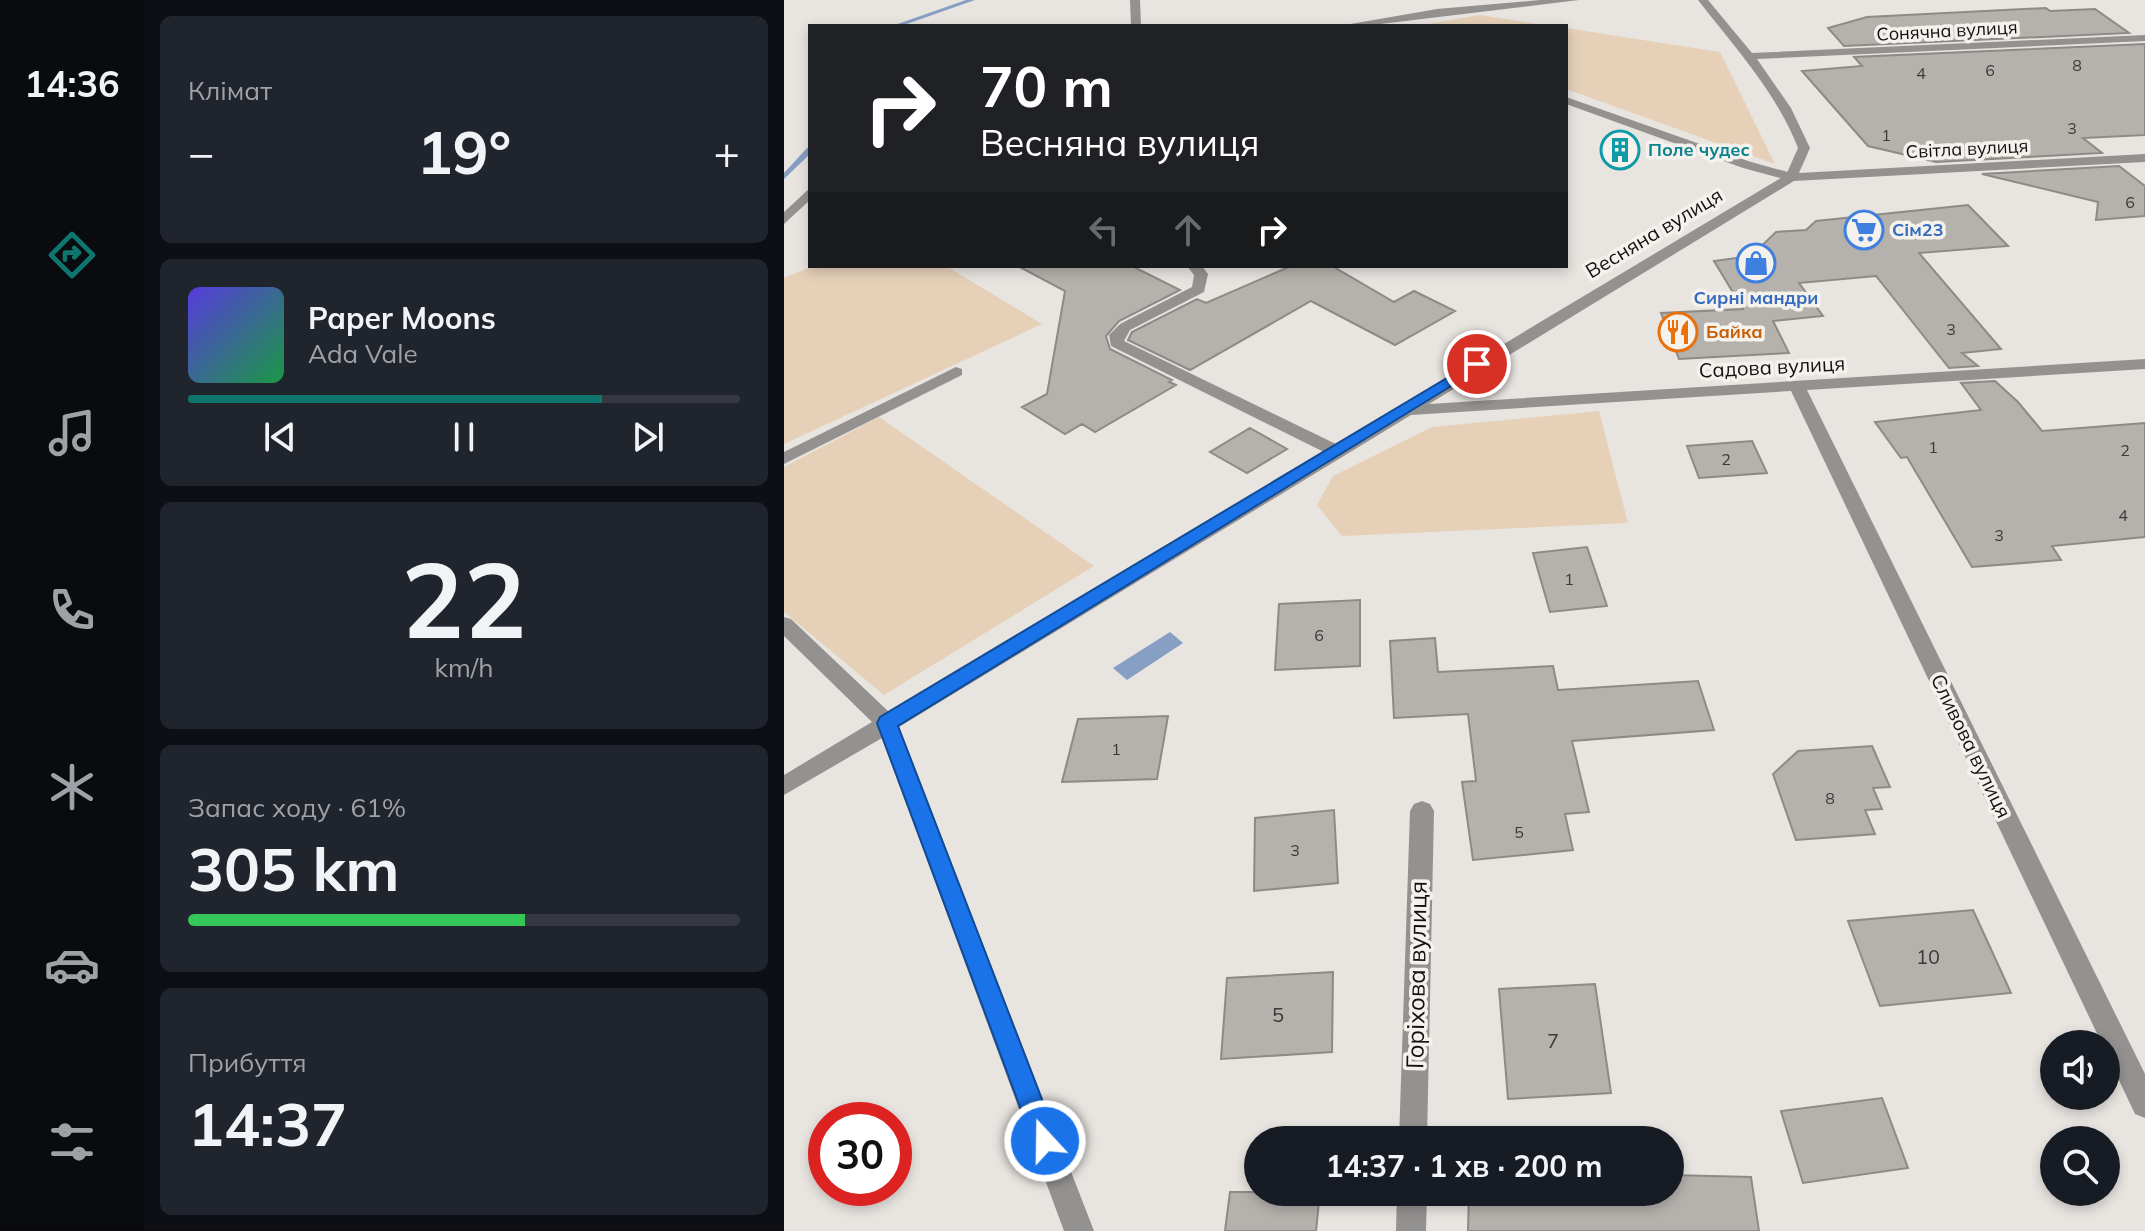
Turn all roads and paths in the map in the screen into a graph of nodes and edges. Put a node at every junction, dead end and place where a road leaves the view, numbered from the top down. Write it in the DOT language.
graph roads {
  1 [pos="1135,0"];
  2 [pos="1574,0"];
  3 [pos="1703,0"];
  4 [pos="1136,24"];
  5 [pos="1357,24"];
  6 [pos="2145,38"];
  7 [pos="1750,56"];
  8 [pos="1568,101"];
  9 [pos="2145,158"];
  10 [pos="1791,177"];
  11 [pos="808,194"];
  12 [pos="784,220"];
  13 [pos="1196,268"];
  14 [pos="2145,364"];
  15 [pos="956,372"];
  16 [pos="1798,388"];
  17 [pos="1401,410"];
  18 [pos="1334,450"];
  19 [pos="784,459"];
  20 [pos="784,624"];
  21 [pos="887,723"];
  22 [pos="784,786"];
  23 [pos="1422,811"];
  24 [pos="2145,1104"];
  25 [pos="1413,1126"];
  26 [pos="1412,1206"];
  27 [pos="1079,1231"];
  28 [pos="1411,1231"];
  1 -- 4 [label="street"];
  2 -- 5 [label="street"];
  3 -- 7 [label="street"];
  6 -- 7 [label="street, Сонячна вулиця"];
  7 -- 10 [label="street"];
  8 -- 10 [label="street"];
  9 -- 10 [label="street, Світла вулиця"];
  10 -- 17 [label="street, Весняна вулиця"];
  11 -- 12 [label="street"];
  13 -- 18 [label="street"];
  14 -- 16 [label="street, Садова вулиця"];
  15 -- 19 [label="street"];
  16 -- 17 [label="street, Садова вулиця"];
  16 -- 24 [label="street, Сливова вулиця"];
  17 -- 18 [label="street, Весняна вулиця"];
  18 -- 21 [label="street, Весняна вулиця"];
  20 -- 21 [label="street"];
  21 -- 22 [label="street, Весняна вулиця"];
  21 -- 27 [label="street"];
  23 -- 25 [label="street, Горіхова вулиця"];
  26 -- 28 [label="street"];
}
